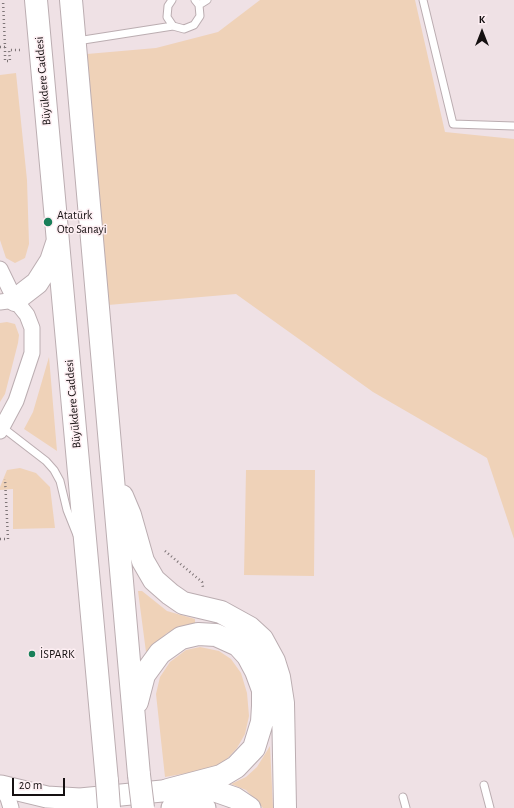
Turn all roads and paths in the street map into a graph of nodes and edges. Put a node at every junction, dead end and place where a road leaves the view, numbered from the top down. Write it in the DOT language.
graph roads {
  1 [pos="3,0"];
  2 [pos="36,0"];
  3 [pos="70,0"];
  4 [pos="172,0"];
  5 [pos="207,0"];
  6 [pos="423,0"];
  7 [pos="197,3"];
  8 [pos="174,26"];
  9 [pos="74,41"];
  10 [pos="4,47"];
  11 [pos="0,48"];
  12 [pos="9,50"];
  13 [pos="514,126"];
  14 [pos="57,242"];
  15 [pos="0,269"];
  16 [pos="7,301"];
  17 [pos="0,428"];
  18 [pos="5,479"];
  19 [pos="114,481"];
  20 [pos="0,539"];
  21 [pos="86,547"];
  22 [pos="165,551"];
  23 [pos="202,582"];
  24 [pos="135,727"];
  25 [pos="484,785"];
  26 [pos="0,786"];
  27 [pos="403,797"];
  28 [pos="170,799"];
  29 [pos="11,808"];
  30 [pos="109,808"];
  31 [pos="142,808"];
  32 [pos="205,808"];
  33 [pos="250,808"];
  34 [pos="285,808"];
  35 [pos="406,808"];
  36 [pos="490,808"];
  1 -- 10 [label="path"];
  2 -- 14 [label="main road, Büyükdere Caddesi"];
  3 -- 9 [label="main road"];
  4 -- 8 [label="lane"];
  5 -- 7 [label="lane"];
  6 -- 13 [label="lane"];
  7 -- 8 [label="lane"];
  8 -- 9 [label="lane"];
  9 -- 19 [label="main road"];
  10 -- 11 [label="path"];
  10 -- 12 [label="path"];
  14 -- 16 [label="main road"];
  14 -- 21 [label="main road, Büyükdere Caddesi"];
  15 -- 16 [label="street"];
  16 -- 17 [label="street"];
  17 -- 21 [label="lane"];
  18 -- 20 [label="path"];
  19 -- 24 [label="main road"];
  19 -- 34 [label="main road"];
  21 -- 30 [label="main road, Büyükdere Caddesi, bridge"];
  22 -- 23 [label="path"];
  24 -- 28 [label="main road"];
  24 -- 31 [label="main road, bridge"];
  25 -- 36 [label="lane"];
  26 -- 28 [label="street"];
  26 -- 29 [label="street"];
  27 -- 35 [label="lane"];
  28 -- 32 [label="street"];
  28 -- 33 [label="street"];
}
